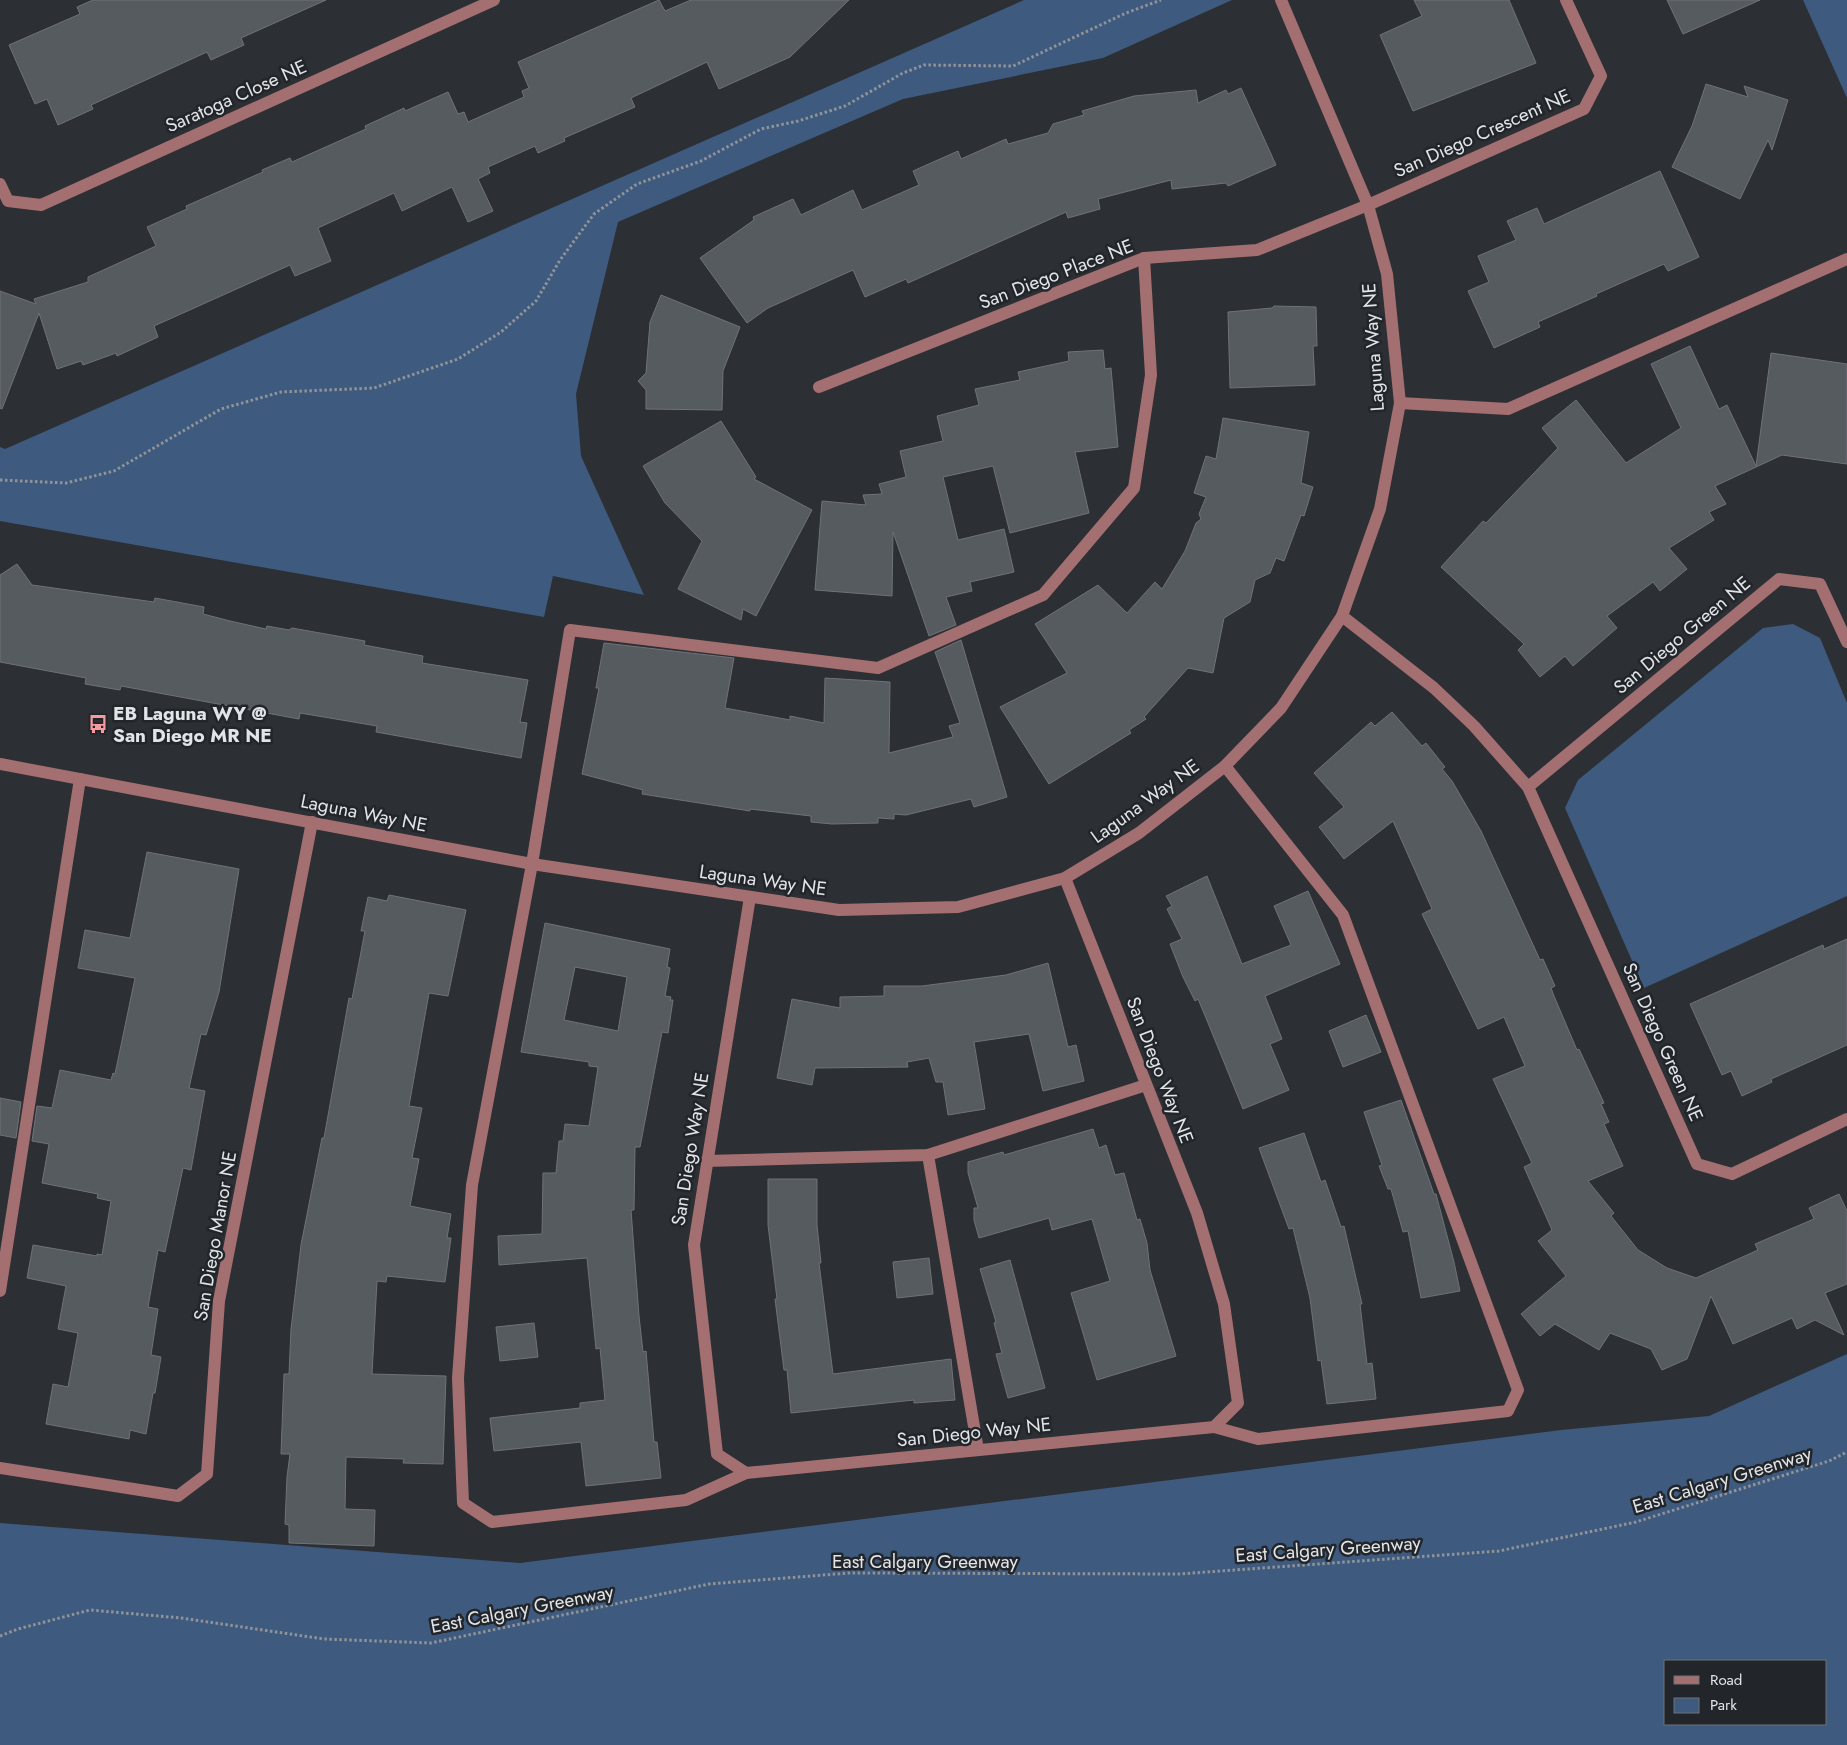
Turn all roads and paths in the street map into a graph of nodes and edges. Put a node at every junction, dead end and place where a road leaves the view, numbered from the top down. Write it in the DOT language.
graph roads {
  1 [pos="494,0"];
  2 [pos="1161,0"];
  3 [pos="1281,0"];
  4 [pos="1566,0"];
  5 [pos="0,184"];
  6 [pos="1368,205"];
  7 [pos="1144,258"];
  8 [pos="1847,259"];
  9 [pos="819,387"];
  10 [pos="1400,404"];
  11 [pos="0,480"];
  12 [pos="1342,616"];
  13 [pos="1847,642"];
  14 [pos="0,764"];
  15 [pos="1225,766"];
  16 [pos="80,779"];
  17 [pos="1528,787"];
  18 [pos="312,822"];
  19 [pos="532,864"];
  20 [pos="1065,878"];
  21 [pos="750,897"];
  22 [pos="1146,1085"];
  23 [pos="1847,1120"];
  24 [pos="928,1155"];
  25 [pos="706,1161"];
  26 [pos="0,1291"];
  27 [pos="1214,1427"];
  28 [pos="978,1450"];
  29 [pos="1847,1452"];
  30 [pos="0,1468"];
  31 [pos="746,1473"];
  32 [pos="0,1636"];
  1 -- 5 [label="street, Saratoga Close NE"];
  2 -- 11 [label="path"];
  3 -- 6 [label="street, Laguna Way NE"];
  4 -- 6 [label="street, San Diego Crescent NE"];
  6 -- 7 [label="street, San Diego Place NE"];
  6 -- 10 [label="street, Laguna Way NE"];
  7 -- 9 [label="street, San Diego Place NE"];
  7 -- 19 [label="street"];
  8 -- 10 [label="street"];
  10 -- 12 [label="street, Laguna Way NE"];
  12 -- 15 [label="street, Laguna Way NE"];
  12 -- 17 [label="street, San Diego Green NE"];
  13 -- 17 [label="street, San Diego Green NE"];
  14 -- 16 [label="street, Laguna Way NE"];
  15 -- 20 [label="street, Laguna Way NE"];
  15 -- 27 [label="street"];
  16 -- 18 [label="street, Laguna Way NE"];
  16 -- 26 [label="street"];
  17 -- 23 [label="street, San Diego Green NE"];
  18 -- 19 [label="street, Laguna Way NE"];
  18 -- 30 [label="street, San Diego Manor NE"];
  19 -- 21 [label="street, Laguna Way NE"];
  19 -- 31 [label="street"];
  20 -- 21 [label="street, Laguna Way NE"];
  20 -- 22 [label="street, San Diego Way NE"];
  21 -- 25 [label="street, San Diego Way NE"];
  22 -- 24 [label="street"];
  22 -- 27 [label="street, San Diego Way NE"];
  24 -- 25 [label="street"];
  24 -- 28 [label="street"];
  25 -- 31 [label="street, San Diego Way NE"];
  27 -- 28 [label="street, San Diego Way NE"];
  28 -- 31 [label="street, San Diego Way NE"];
  29 -- 32 [label="path, East Calgary Greenway"];
}
